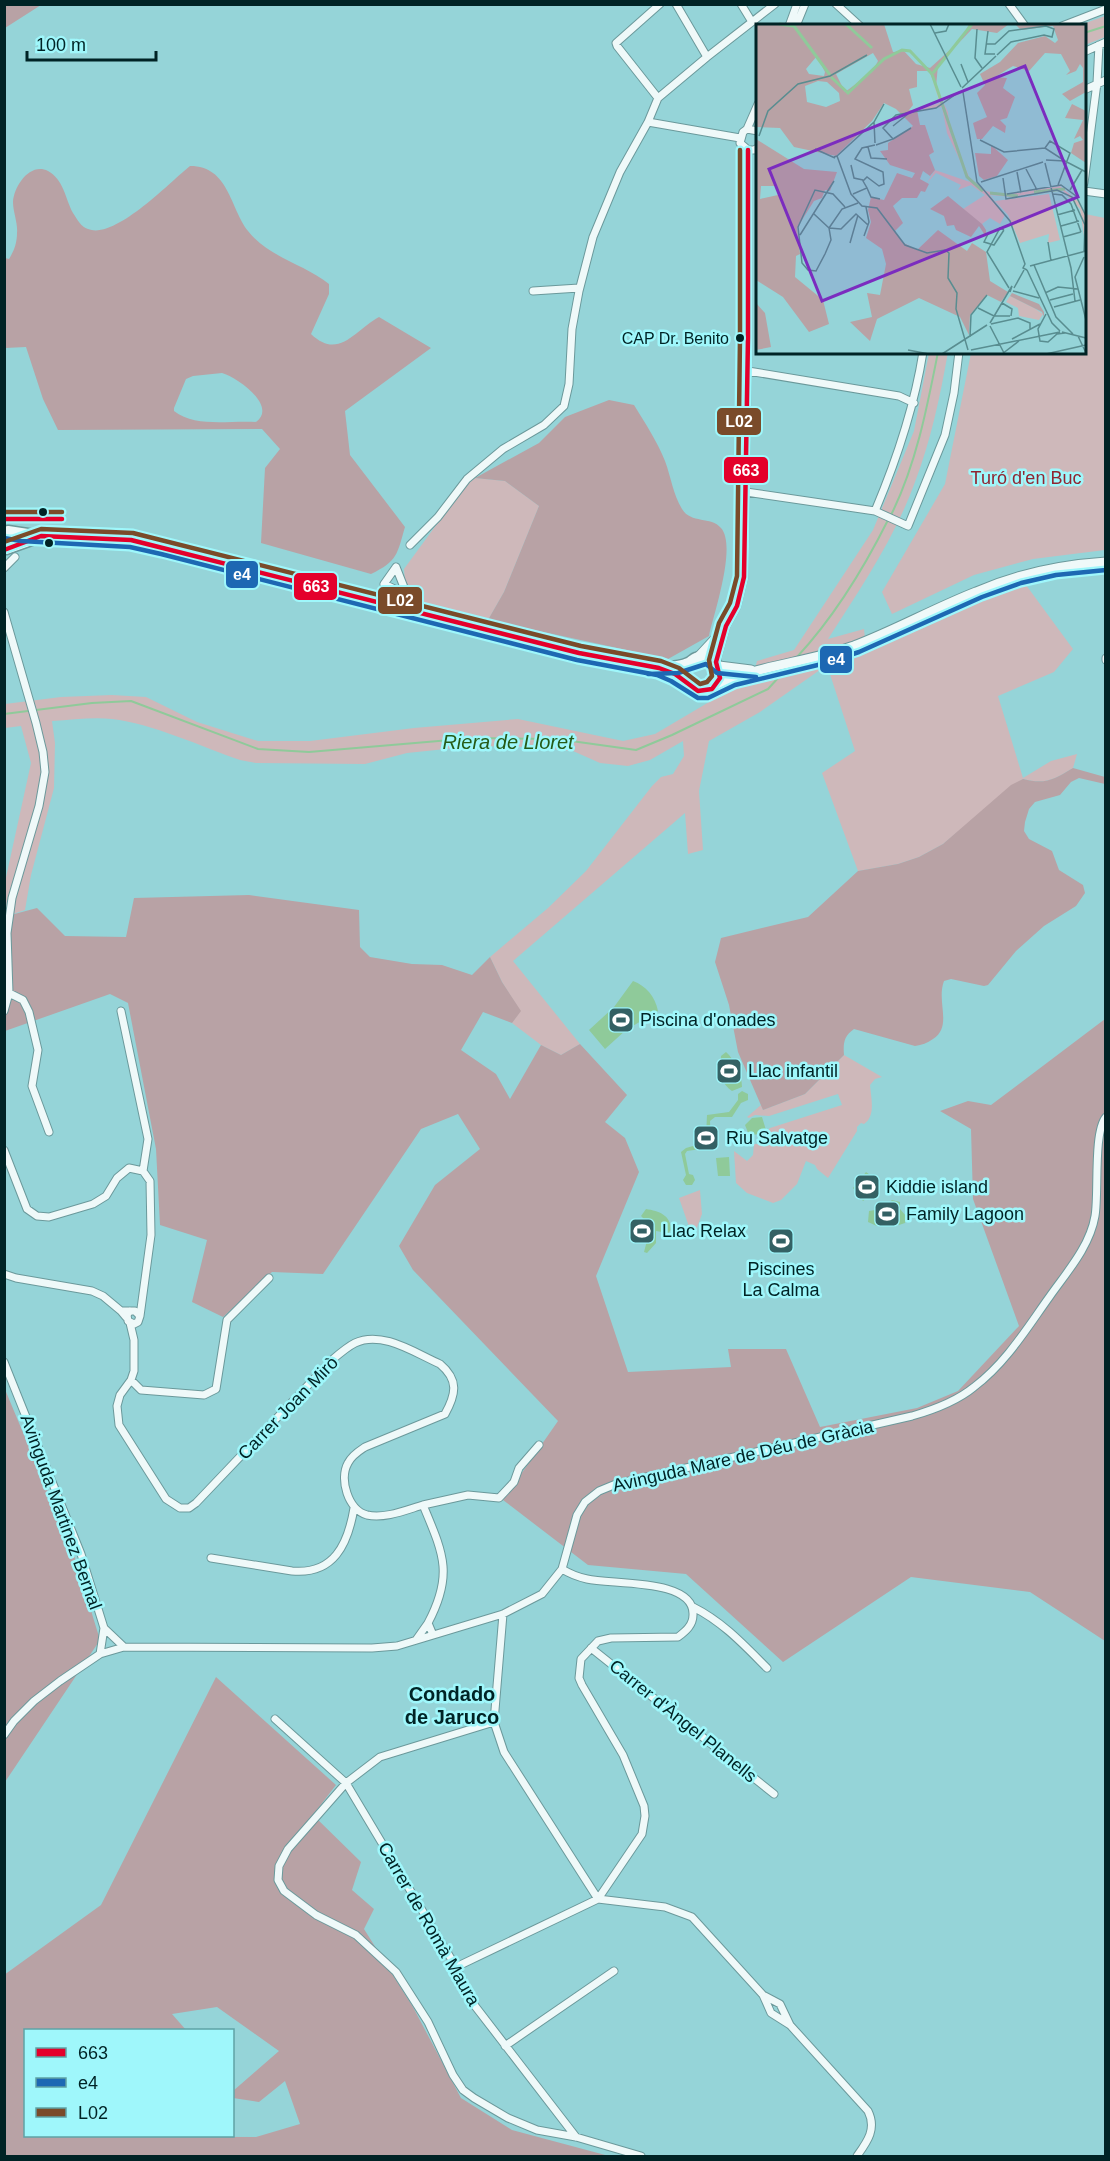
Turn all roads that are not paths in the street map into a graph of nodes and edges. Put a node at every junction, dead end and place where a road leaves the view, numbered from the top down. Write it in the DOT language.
graph roads {
  1 [pos="660,4"];
  2 [pos="676,4"];
  3 [pos="741,4"];
  4 [pos="775,4"];
  5 [pos="797,4"];
  6 [pos="805,4"];
  7 [pos="836,4"];
  8 [pos="1009,4"];
  9 [pos="1097,8"];
  10 [pos="1106,9"];
  11 [pos="752,22"];
  12 [pos="790,24"];
  13 [pos="797,24"];
  14 [pos="858,24"];
  15 [pos="1024,24"];
  16 [pos="1066,24"];
  17 [pos="1102,44"];
  18 [pos="1086,51"];
  19 [pos="707,57"];
  20 [pos="1106,80"];
  21 [pos="1097,83"];
  22 [pos="1086,89"];
  23 [pos="658,98"];
  24 [pos="756,109"];
  25 [pos="648,122"];
  26 [pos="756,128"];
  27 [pos="747,129"];
  28 [pos="740,138"];
  29 [pos="756,149"];
  30 [pos="748,150"];
  31 [pos="1086,168"];
  32 [pos="1086,191"];
  33 [pos="1106,194"];
  34 [pos="579,288"];
  35 [pos="533,291"];
  36 [pos="756,295"];
  37 [pos="749,296"];
  38 [pos="923,354"];
  39 [pos="959,354"];
  40 [pos="748,370"];
  41 [pos="914,403"];
  42 [pos="746,492"];
  43 [pos="877,512"];
  44 [pos="6,528"];
  45 [pos="41,536"];
  46 [pos="410,545"];
  47 [pos="5,549"];
  48 [pos="15,557"];
  49 [pos="1106,562"];
  50 [pos="4,568"];
  51 [pos="407,596"];
  52 [pos="413,610"];
  53 [pos="4,612"];
  54 [pos="726,626"];
  55 [pos="693,660"];
  56 [pos="717,664"];
  57 [pos="659,668"];
  58 [pos="756,670"];
  59 [pos="687,681"];
  60 [pos="717,684"];
  61 [pos="9,993"];
  62 [pos="4,1011"];
  63 [pos="121,1011"];
  64 [pos="1106,1117"];
  65 [pos="49,1132"];
  66 [pos="4,1150"];
  67 [pos="143,1171"];
  68 [pos="4,1274"];
  69 [pos="269,1278"];
  70 [pos="131,1316"];
  71 [pos="4,1362"];
  72 [pos="131,1380"];
  73 [pos="539,1445"];
  74 [pos="423,1505"];
  75 [pos="354,1508"];
  76 [pos="212,1558"];
  77 [pos="562,1569"];
  78 [pos="693,1607"];
  79 [pos="503,1614"];
  80 [pos="428,1623"];
  81 [pos="104,1628"];
  82 [pos="433,1635"];
  83 [pos="416,1640"];
  84 [pos="124,1647"];
  85 [pos="591,1648"];
  86 [pos="100,1654"];
  87 [pos="767,1668"];
  88 [pos="275,1719"];
  89 [pos="494,1722"];
  90 [pos="4,1735"];
  91 [pos="346,1783"];
  92 [pos="774,1794"];
  93 [pos="598,1899"];
  94 [pos="456,1967"];
  95 [pos="614,1971"];
  96 [pos="763,1995"];
  97 [pos="790,2025"];
  98 [pos="505,2046"];
  99 [pos="576,2137"];
  100 [pos="641,2157"];
  101 [pos="857,2157"];
  1 -- 23 [label="street"];
  2 -- 19 [label="street"];
  3 -- 11 [label="street"];
  4 -- 11 [label="street"];
  5 -- 12 [label="street"];
  6 -- 13 [label="street"];
  7 -- 14 [label="street"];
  8 -- 15 [label="street"];
  9 -- 10 [label="street"];
  9 -- 16 [label="street"];
  11 -- 19 [label="street"];
  17 -- 18 [label="street"];
  17 -- 21 [label="street"];
  19 -- 23 [label="street"];
  20 -- 21 [label="street"];
  21 -- 22 [label="street"];
  21 -- 31 [label="street"];
  23 -- 25 [label="street"];
  24 -- 27 [label="street"];
  25 -- 28 [label="street"];
  25 -- 34 [label="street"];
  26 -- 27 [label="street"];
  27 -- 28 [label="street"];
  28 -- 30 [label="street"];
  29 -- 30 [label="street"];
  30 -- 37 [label="street"];
  32 -- 33 [label="street"];
  34 -- 35 [label="street"];
  34 -- 46 [label="street"];
  36 -- 37 [label="street"];
  37 -- 40 [label="street"];
  38 -- 41 [label="street"];
  39 -- 43 [label="street"];
  40 -- 41 [label="street"];
  40 -- 42 [label="street"];
  41 -- 43 [label="street"];
  42 -- 43 [label="street"];
  42 -- 54 [label="street"];
  44 -- 45 [label="main road"];
  44 -- 47 [label="main road"];
  45 -- 47 [label="main road"];
  45 -- 52 [label="main road"];
  48 -- 50 [label="street"];
  49 -- 58 [label="main road"];
  51 -- 51 [label="street"];
  51 -- 52 [label="street"];
  52 -- 57 [label="main road"];
  53 -- 61 [label="street"];
  54 -- 55 [label="street"];
  54 -- 56 [label="street"];
  55 -- 56 [label="main road"];
  55 -- 57 [label="main road"];
  55 -- 59 [label="main road"];
  56 -- 58 [label="main road"];
  56 -- 60 [label="main road"];
  57 -- 59 [label="main road"];
  58 -- 60 [label="main road"];
  59 -- 60 [label="main road"];
  61 -- 62 [label="street"];
  61 -- 65 [label="street"];
  63 -- 67 [label="street"];
  64 -- 77 [label="street, Avinguda Mare de Déu de Gràcia"];
  66 -- 67 [label="street"];
  67 -- 70 [label="street, Carrer Joan Mirò"];
  68 -- 70 [label="street"];
  69 -- 72 [label="street"];
  70 -- 72 [label="street, Carrer Joan Mirò"];
  71 -- 81 [label="street, Avinguda Martinez Bernal"];
  72 -- 75 [label="street, Carrer Joan Mirò"];
  73 -- 74 [label="street"];
  74 -- 75 [label="street"];
  74 -- 80 [label="street"];
  75 -- 76 [label="street"];
  77 -- 78 [label="street"];
  77 -- 79 [label="street, Avinguda Mare de Déu de Gràcia"];
  78 -- 85 [label="street"];
  78 -- 87 [label="street"];
  79 -- 82 [label="street, Avinguda Mare de Déu de Gràcia"];
  79 -- 89 [label="street"];
  80 -- 82 [label="street"];
  80 -- 83 [label="street"];
  81 -- 84 [label="street, Avinguda Martinez Bernal"];
  81 -- 86 [label="street, Avinguda Martinez Bernal"];
  82 -- 83 [label="street, Avinguda Mare de Déu de Gràcia"];
  83 -- 84 [label="street, Avinguda Mare de Déu de Gràcia"];
  84 -- 86 [label="street, Avinguda Mare de Déu de Gràcia"];
  85 -- 92 [label="street, Carrer d'Àngel Planells"];
  85 -- 93 [label="street"];
  86 -- 90 [label="street, Avinguda Mare de Déu de Gràcia"];
  88 -- 91 [label="street, Carrer de Romà Maura"];
  89 -- 91 [label="street"];
  89 -- 93 [label="street"];
  91 -- 94 [label="street, Carrer de Romà Maura"];
  91 -- 99 [label="street"];
  93 -- 94 [label="street"];
  93 -- 96 [label="street"];
  94 -- 98 [label="street, Carrer de Romà Maura"];
  95 -- 98 [label="street"];
  96 -- 97 [label="street"];
  96 -- 97 [label="street"];
  97 -- 101 [label="street"];
  98 -- 99 [label="street, Carrer de Romà Maura"];
  99 -- 100 [label="street"];
}
